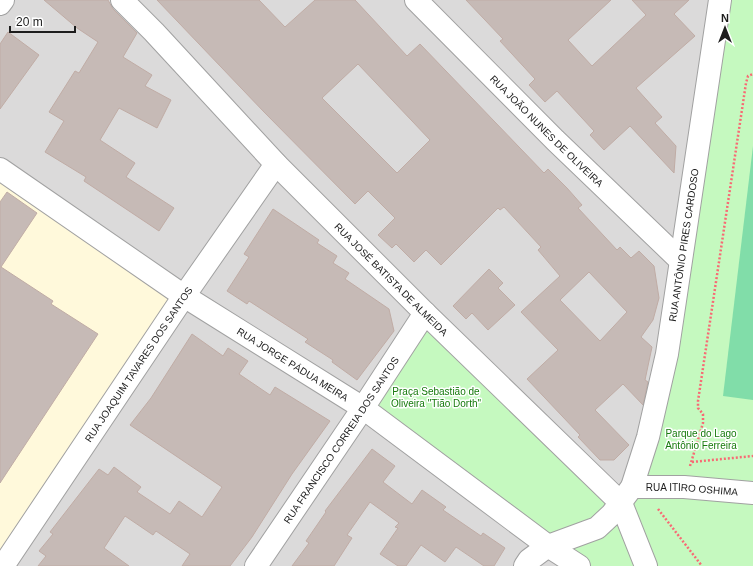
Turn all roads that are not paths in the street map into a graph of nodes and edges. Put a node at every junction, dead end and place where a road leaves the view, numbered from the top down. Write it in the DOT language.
graph roads {
  1 [pos="3,0"];
  2 [pos="122,0"];
  3 [pos="416,0"];
  4 [pos="720,0"];
  5 [pos="0,4"];
  6 [pos="276,164"];
  7 [pos="0,170"];
  8 [pos="680,260"];
  9 [pos="184,296"];
  10 [pos="425,313"];
  11 [pos="363,408"];
  12 [pos="632,493"];
  13 [pos="753,493"];
  14 [pos="548,546"];
  15 [pos="3,566"];
  16 [pos="256,566"];
  17 [pos="525,566"];
  18 [pos="580,566"];
  19 [pos="646,566"];
  1 -- 5 [label="street"];
  2 -- 6 [label="street, RUA JOSÉ BATISTA DE ALMEIDA"];
  3 -- 8 [label="street, RUA JOÃO NUNES DE OLIVEIRA"];
  4 -- 8 [label="street, RUA ANTÔNIO PIRES CARDOSO"];
  6 -- 9 [label="street, RUA JOAQUIM TAVARES DOS SANTOS"];
  6 -- 10 [label="street, RUA JOSÉ BATISTA DE ALMEIDA"];
  7 -- 9 [label="street, RUA JORGE PÁDUA MEIRA"];
  8 -- 12 [label="street, RUA ANTÔNIO PIRES CARDOSO"];
  9 -- 11 [label="street, RUA JORGE PÁDUA MEIRA"];
  9 -- 15 [label="street, RUA JOAQUIM TAVARES DOS SANTOS"];
  10 -- 11 [label="street, RUA FRANCISCO CORREIA DOS SANTOS"];
  10 -- 12 [label="street, RUA JOSÉ BATISTA DE ALMEIDA"];
  11 -- 14 [label="street, RUA JORGE PÁDUA MEIRA"];
  11 -- 16 [label="street, RUA FRANCISCO CORREIA DOS SANTOS"];
  12 -- 13 [label="street, RUA ITIRO OSHIMA"];
  12 -- 14 [label="street"];
  12 -- 19 [label="street, RUA JOSÉ BATISTA DE ALMEIDA"];
  14 -- 17 [label="street"];
  14 -- 18 [label="street, RUA JORGE PÁDUA MEIRA"];
}
